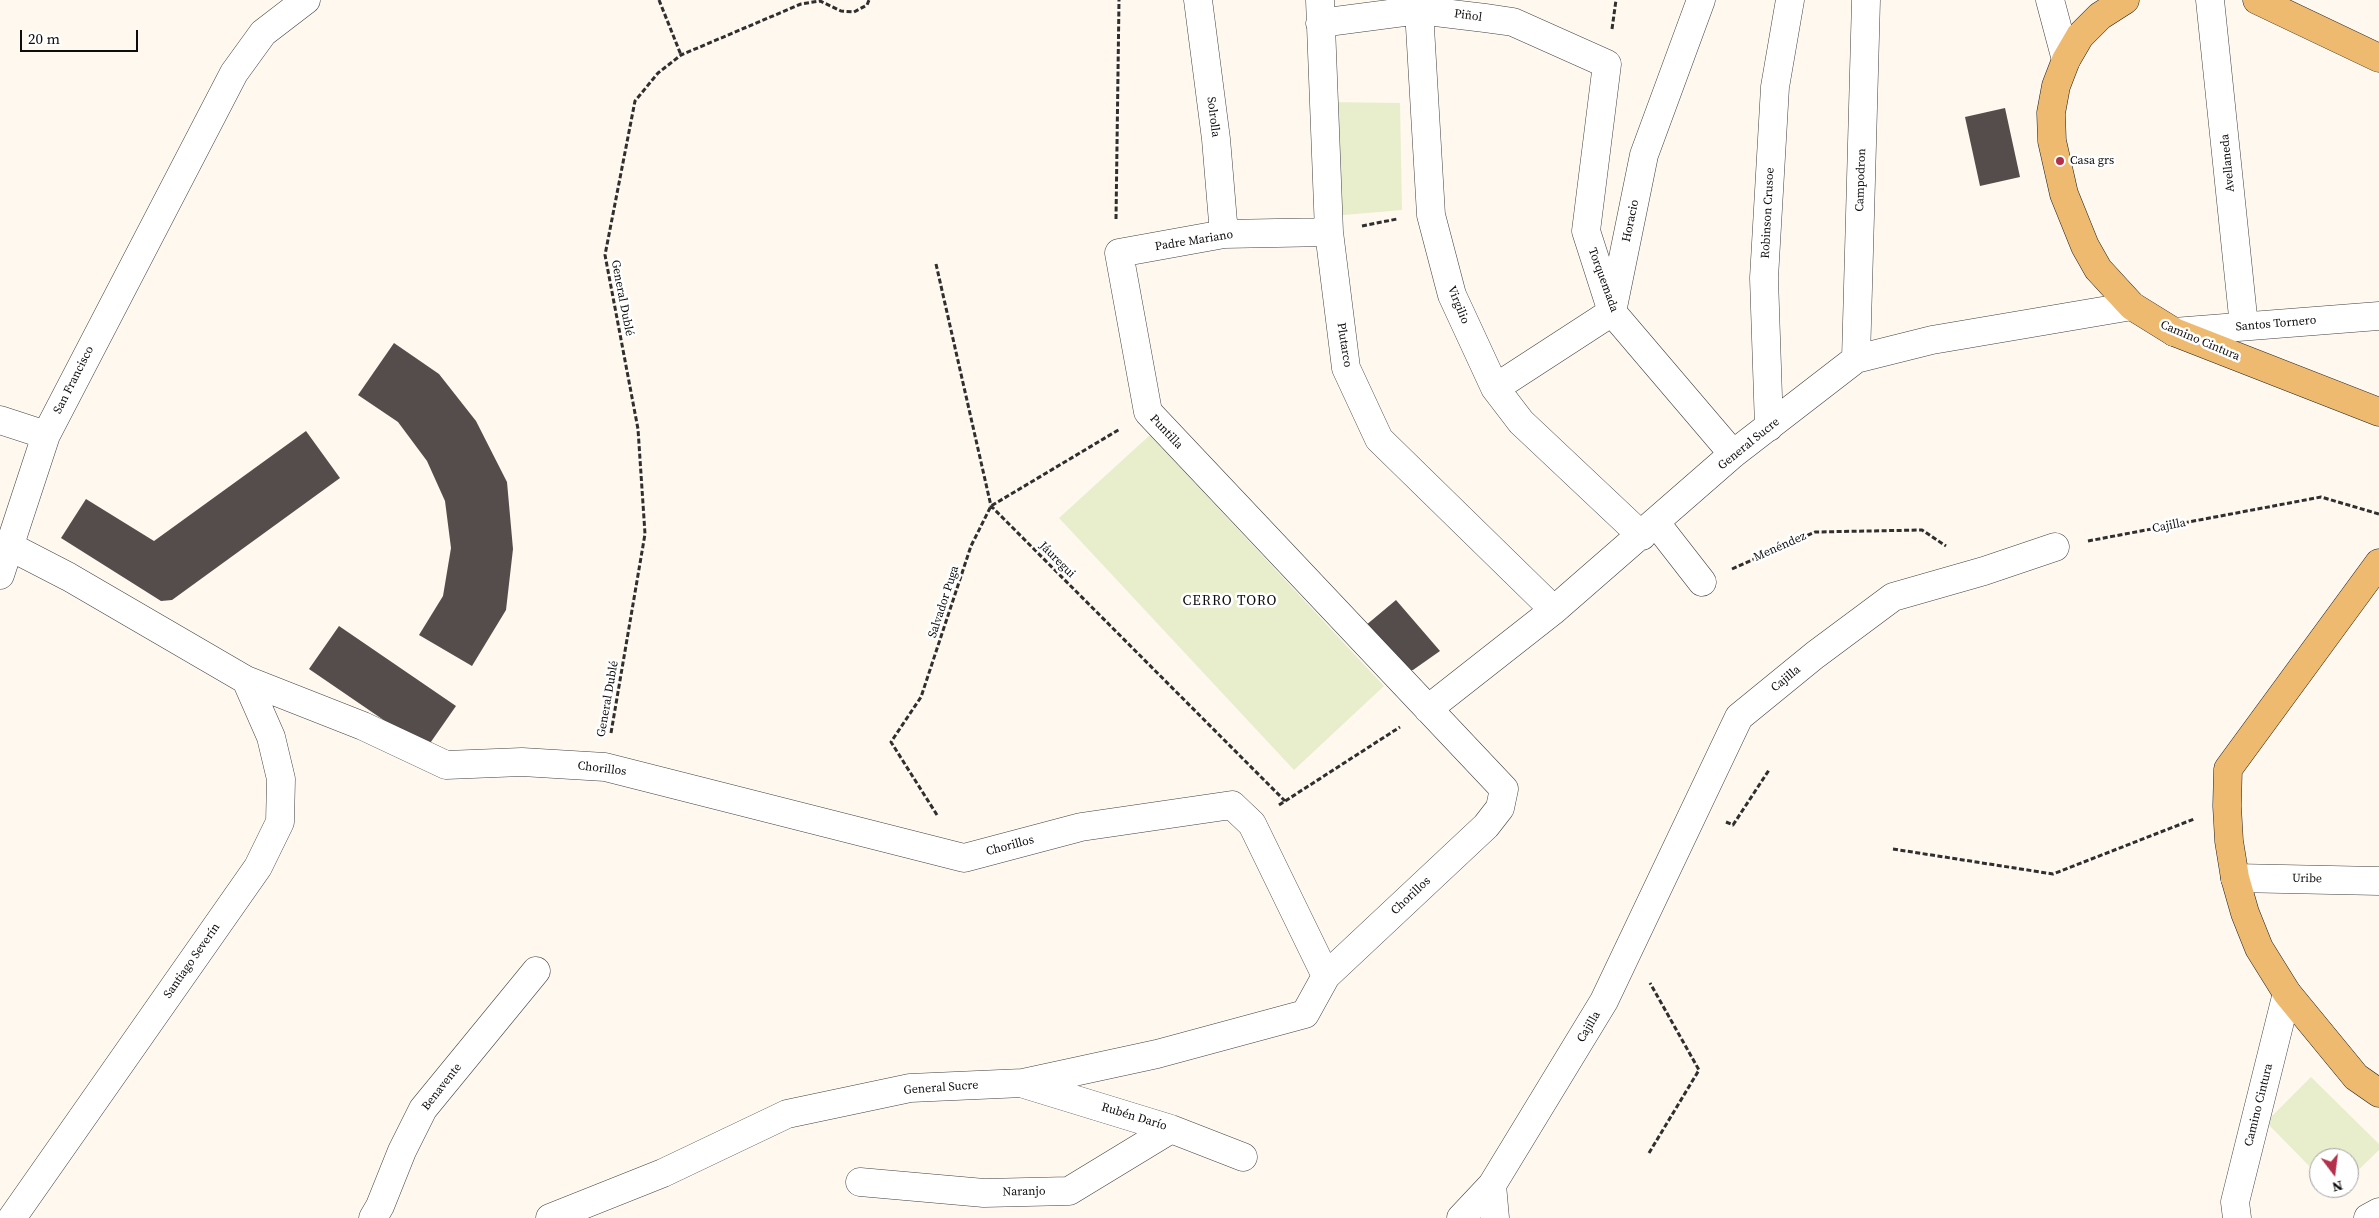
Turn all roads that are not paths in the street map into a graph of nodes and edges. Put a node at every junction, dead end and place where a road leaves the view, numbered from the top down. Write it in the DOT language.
graph roads {
  1 [pos="306,0"];
  2 [pos="1198,0"];
  3 [pos="1701,0"];
  4 [pos="1790,0"];
  5 [pos="1866,0"];
  6 [pos="2050,0"];
  7 [pos="2125,0"];
  8 [pos="2210,0"];
  9 [pos="2256,0"];
  10 [pos="1486,9"];
  11 [pos="1418,10"];
  12 [pos="1320,12"];
  13 [pos="2379,58"];
  14 [pos="2066,60"];
  15 [pos="1607,64"];
  16 [pos="1329,232"];
  17 [pos="1224,234"];
  18 [pos="1119,253"];
  19 [pos="2132,306"];
  20 [pos="1612,312"];
  21 [pos="2379,316"];
  22 [pos="2244,326"];
  23 [pos="2174,332"];
  24 [pos="1856,360"];
  25 [pos="1495,388"];
  26 [pos="2379,412"];
  27 [pos="0,420"];
  28 [pos="1769,427"];
  29 [pos="46,435"];
  30 [pos="1734,454"];
  31 [pos="1649,529"];
  32 [pos="10,546"];
  33 [pos="2055,547"];
  34 [pos="2379,563"];
  35 [pos="0,575"];
  36 [pos="1702,582"];
  37 [pos="1554,610"];
  38 [pos="246,680"];
  39 [pos="1428,710"];
  40 [pos="2235,878"];
  41 [pos="2379,880"];
  42 [pos="536,971"];
  43 [pos="1326,976"];
  44 [pos="2287,993"];
  45 [pos="1023,1083"];
  46 [pos="2379,1093"];
  47 [pos="1171,1129"];
  48 [pos="1243,1157"];
  49 [pos="860,1182"];
  50 [pos="1492,1185"];
  51 [pos="2379,1212"];
  52 [pos="12,1218"];
  53 [pos="373,1218"];
  54 [pos="550,1218"];
  55 [pos="1462,1218"];
  56 [pos="1495,1218"];
  57 [pos="2237,1218"];
  58 [pos="2368,1218"];
  1 -- 29 [label="street, San Francisco"];
  2 -- 17 [label="street, Solrolla"];
  3 -- 20 [label="street, Horacio"];
  4 -- 28 [label="street, Robinson Crusoe"];
  5 -- 24 [label="street, Campodron"];
  6 -- 14 [label="street"];
  7 -- 14 [label="main road, Camino Cintura"];
  8 -- 22 [label="street, Avellaneda"];
  9 -- 13 [label="main road"];
  10 -- 11 [label="street, Piñol"];
  10 -- 15 [label="street, Piñol"];
  11 -- 12 [label="street, Piñol"];
  11 -- 25 [label="street, Virgilio"];
  12 -- 16 [label="street, Plutarco"];
  14 -- 19 [label="main road, Camino Cintura"];
  15 -- 20 [label="street, Torquemada"];
  16 -- 17 [label="street, Padre Mariano"];
  16 -- 37 [label="street, Plutarco"];
  17 -- 18 [label="street, Padre Mariano"];
  18 -- 39 [label="street, Puntilla"];
  19 -- 23 [label="main road, Camino Cintura"];
  19 -- 24 [label="street, General Sucre"];
  20 -- 25 [label="street"];
  20 -- 30 [label="street, Torquemada"];
  21 -- 22 [label="street, Santos Tornero"];
  22 -- 23 [label="street, Santos Tornero"];
  23 -- 26 [label="main road, Camino Cintura"];
  24 -- 28 [label="street, General Sucre"];
  25 -- 31 [label="street, Virgilio"];
  27 -- 29 [label="street"];
  28 -- 30 [label="street, General Sucre"];
  29 -- 32 [label="street, San Francisco"];
  30 -- 31 [label="street, General Sucre"];
  31 -- 36 [label="street"];
  31 -- 37 [label="street, General Sucre"];
  32 -- 35 [label="street, San Francisco"];
  32 -- 38 [label="street"];
  33 -- 50 [label="street, Cajilla"];
  34 -- 40 [label="main road"];
  37 -- 39 [label="street, General Sucre"];
  38 -- 43 [label="street, Chorillos"];
  38 -- 52 [label="street, Santiago Severín"];
  39 -- 43 [label="street, Chorillos"];
  40 -- 41 [label="street, Uribe"];
  40 -- 44 [label="main road"];
  42 -- 53 [label="street, Benavente"];
  43 -- 45 [label="street, General Sucre"];
  44 -- 46 [label="main road"];
  44 -- 57 [label="street, Camino Cintura"];
  45 -- 47 [label="street, Rubén Darío"];
  45 -- 54 [label="street, General Sucre"];
  47 -- 48 [label="street, Rubén Darío"];
  47 -- 49 [label="street, Naranjo"];
  50 -- 55 [label="street, Cajilla"];
  50 -- 56 [label="street"];
  51 -- 58 [label="street"];
}
